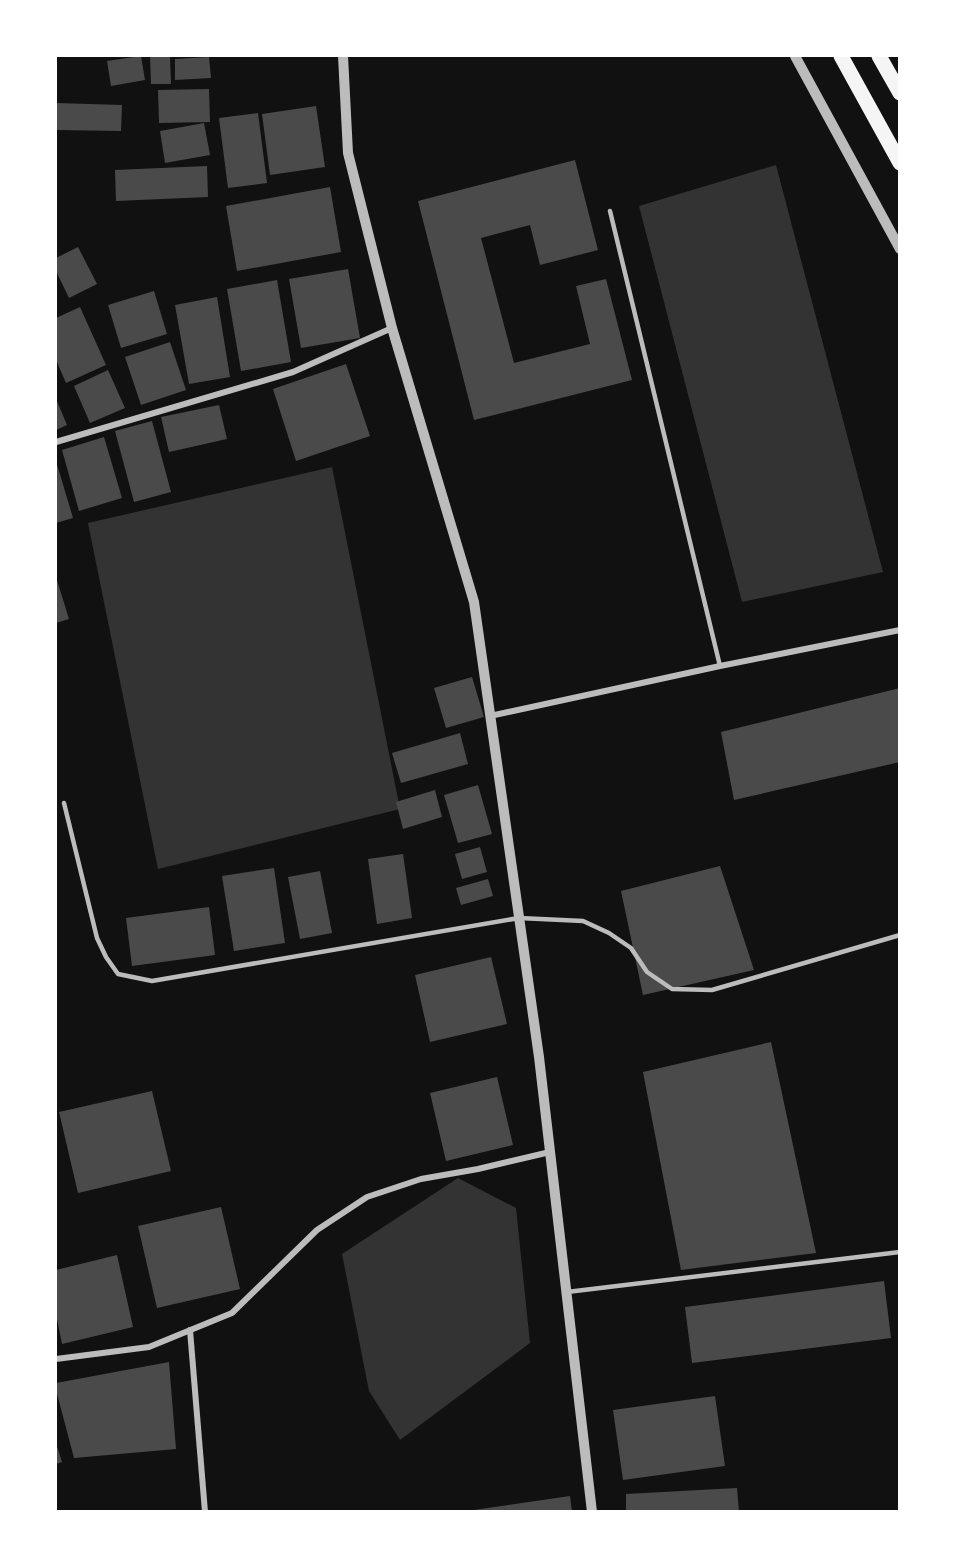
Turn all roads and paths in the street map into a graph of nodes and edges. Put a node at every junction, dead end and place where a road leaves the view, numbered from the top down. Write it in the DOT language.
graph roads {
  1 [pos="343,56"];
  2 [pos="795,56"];
  3 [pos="842,56"];
  4 [pos="879,56"];
  5 [pos="900,93"];
  6 [pos="900,163"];
  7 [pos="610,211"];
  8 [pos="900,249"];
  9 [pos="392,328"];
  10 [pos="56,442"];
  11 [pos="900,630"];
  12 [pos="720,666"];
  13 [pos="490,716"];
  14 [pos="64,803"];
  15 [pos="519,918"];
  16 [pos="900,935"];
  17 [pos="550,1152"];
  18 [pos="900,1252"];
  19 [pos="567,1292"];
  20 [pos="190,1330"];
  21 [pos="56,1359"];
  22 [pos="205,1512"];
  23 [pos="592,1512"];
  1 -- 9 [label="street"];
  2 -- 8 [label="street"];
  3 -- 6 [label="main road"];
  4 -- 5 [label="main road"];
  7 -- 12 [label="lane"];
  9 -- 10 [label="street"];
  9 -- 13 [label="street"];
  11 -- 12 [label="street"];
  12 -- 13 [label="street"];
  13 -- 15 [label="street"];
  14 -- 15 [label="lane"];
  15 -- 16 [label="lane"];
  15 -- 17 [label="street"];
  17 -- 19 [label="street"];
  17 -- 20 [label="street"];
  18 -- 19 [label="lane"];
  19 -- 23 [label="street"];
  20 -- 21 [label="street"];
  20 -- 22 [label="street"];
}
